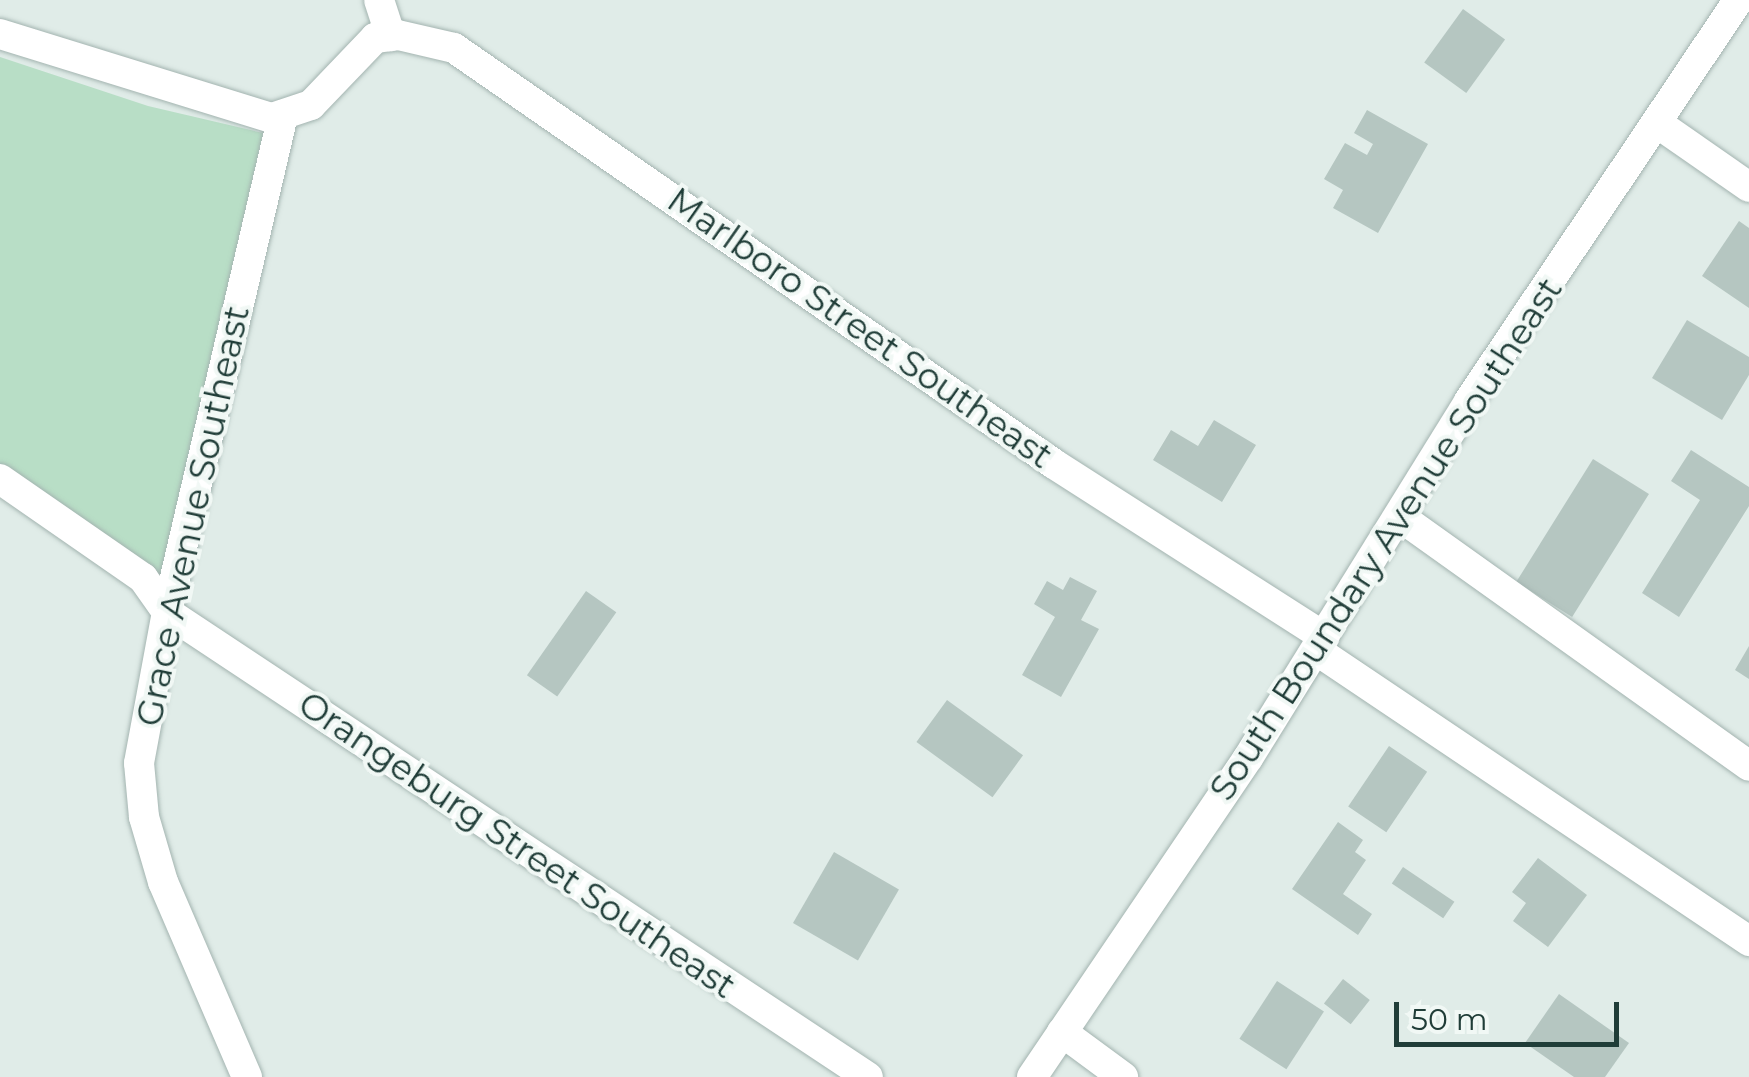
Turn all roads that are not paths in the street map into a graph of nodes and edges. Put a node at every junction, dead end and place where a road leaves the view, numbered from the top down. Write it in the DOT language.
graph roads {
  1 [pos="379,0"];
  2 [pos="1739,0"];
  3 [pos="1749,7"];
  4 [pos="0,34"];
  5 [pos="391,36"];
  6 [pos="283,115"];
  7 [pos="1657,123"];
  8 [pos="1749,187"];
  9 [pos="0,480"];
  10 [pos="1399,516"];
  11 [pos="167,612"];
  12 [pos="1320,643"];
  13 [pos="1749,766"];
  14 [pos="1749,941"];
  15 [pos="1062,1032"];
  16 [pos="246,1077"];
  17 [pos="868,1077"];
  18 [pos="1032,1077"];
  19 [pos="1123,1077"];
  1 -- 5 [label="street"];
  2 -- 3 [label="street"];
  2 -- 7 [label="street, South Boundary Avenue Southeast"];
  4 -- 6 [label="street"];
  5 -- 6 [label="street"];
  5 -- 12 [label="street, Marlboro Street Southeast"];
  6 -- 11 [label="street, Grace Avenue Southeast"];
  7 -- 8 [label="street"];
  7 -- 10 [label="street, South Boundary Avenue Southeast"];
  9 -- 11 [label="street, Orangeburg Street Southeast"];
  10 -- 12 [label="street, South Boundary Avenue Southeast"];
  10 -- 13 [label="street"];
  11 -- 16 [label="street, Grace Avenue Southeast"];
  11 -- 17 [label="street, Orangeburg Street Southeast"];
  12 -- 14 [label="street, Marlboro Street Southeast"];
  12 -- 15 [label="street, South Boundary Avenue Southeast"];
  15 -- 18 [label="street, South Boundary Avenue Southeast"];
  15 -- 19 [label="street"];
}
